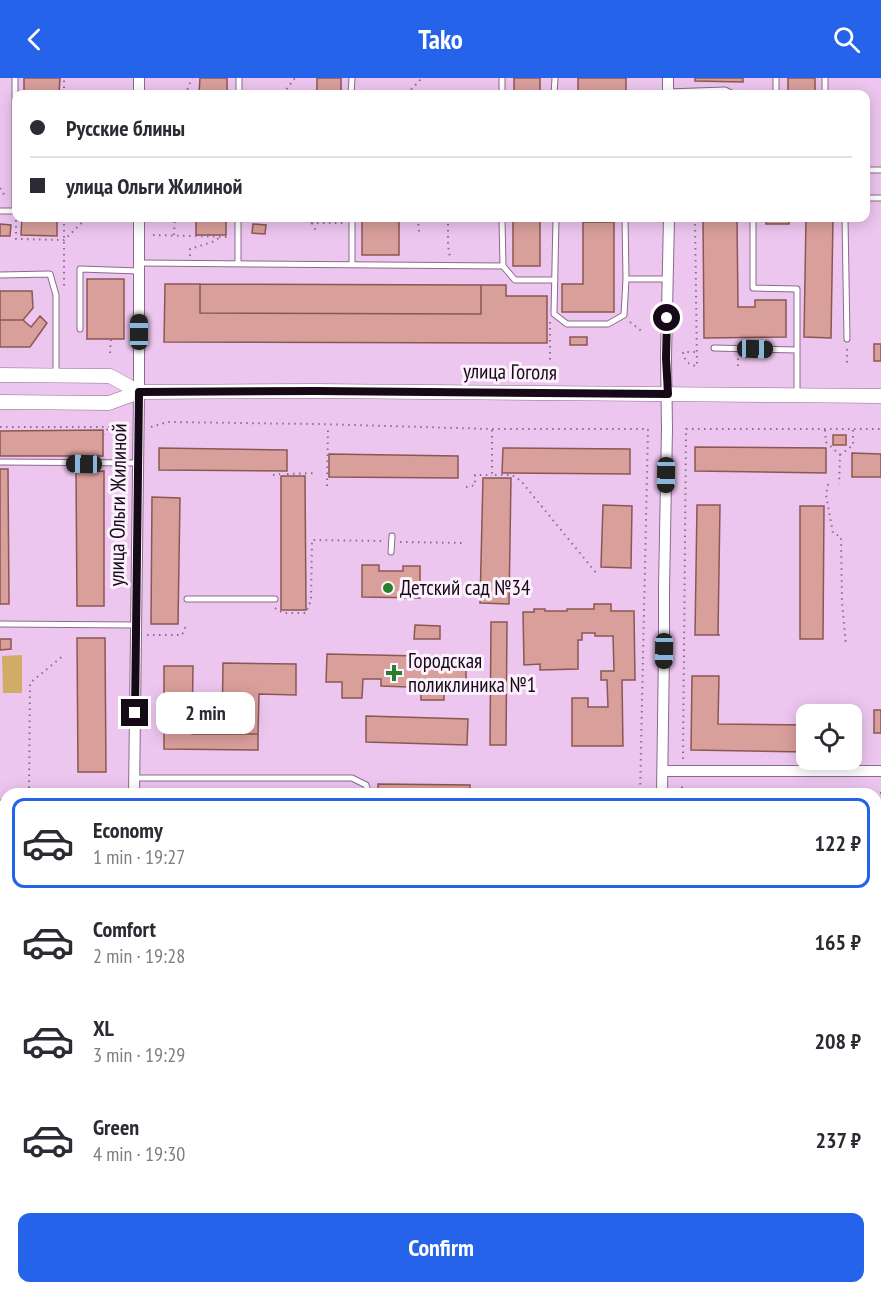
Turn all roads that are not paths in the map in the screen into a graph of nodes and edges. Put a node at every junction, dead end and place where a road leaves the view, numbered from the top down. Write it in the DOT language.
graph roads {
  1 [pos="139,222"];
  2 [pos="238,222"];
  3 [pos="352,222"];
  4 [pos="502,222"];
  5 [pos="556,222"];
  6 [pos="625,222"];
  7 [pos="669,222"];
  8 [pos="753,222"];
  9 [pos="845,222"];
  10 [pos="238,263"];
  11 [pos="352,265"];
  12 [pos="503,266"];
  13 [pos="139,267"];
  14 [pos="0,275"];
  15 [pos="626,279"];
  16 [pos="668,279"];
  17 [pos="555,280"];
  18 [pos="80,329"];
  19 [pos="847,339"];
  20 [pos="714,348"];
  21 [pos="797,350"];
  22 [pos="0,375"];
  23 [pos="56,375"];
  24 [pos="139,392"];
  25 [pos="668,394"];
  26 [pos="797,395"];
  27 [pos="881,396"];
  28 [pos="0,402"];
  29 [pos="0,462"];
  30 [pos="138,463"];
  31 [pos="392,536"];
  32 [pos="391,552"];
  33 [pos="187,599"];
  34 [pos="275,599"];
  35 [pos="0,624"];
  36 [pos="136,625"];
  37 [pos="663,771"];
  38 [pos="881,771"];
  39 [pos="134,778"];
  40 [pos="134,788"];
  41 [pos="367,788"];
  42 [pos="662,788"];
  1 -- 13 [label="street, улица Ольги Жилиной"];
  2 -- 10 [label="lane"];
  3 -- 11 [label="lane"];
  4 -- 12 [label="lane"];
  5 -- 17 [label="lane"];
  6 -- 15 [label="lane"];
  7 -- 16 [label="street"];
  8 -- 21 [label="lane"];
  9 -- 19 [label="lane"];
  10 -- 11 [label="lane"];
  10 -- 13 [label="lane"];
  11 -- 12 [label="lane"];
  12 -- 17 [label="lane"];
  13 -- 18 [label="lane"];
  13 -- 24 [label="street, улица Ольги Жилиной"];
  14 -- 23 [label="lane"];
  15 -- 16 [label="lane"];
  15 -- 17 [label="lane"];
  16 -- 25 [label="street"];
  20 -- 21 [label="lane"];
  21 -- 26 [label="lane"];
  22 -- 23 [label="main road, улица Гоголя"];
  23 -- 24 [label="main road, улица Гоголя"];
  24 -- 25 [label="main road, улица Гоголя"];
  24 -- 28 [label="main road, улица Гоголя"];
  24 -- 30 [label="street, улица Ольги Жилиной"];
  25 -- 26 [label="main road, улица Гоголя"];
  25 -- 37 [label="street"];
  26 -- 27 [label="main road, улица Гоголя"];
  29 -- 30 [label="lane"];
  30 -- 36 [label="street, улица Ольги Жилиной"];
  31 -- 32 [label="lane"];
  33 -- 34 [label="lane"];
  35 -- 36 [label="lane"];
  36 -- 39 [label="street, улица Ольги Жилиной"];
  37 -- 38 [label="street"];
  37 -- 42 [label="street"];
  39 -- 40 [label="street, улица Ольги Жилиной"];
  39 -- 41 [label="lane"];
}
